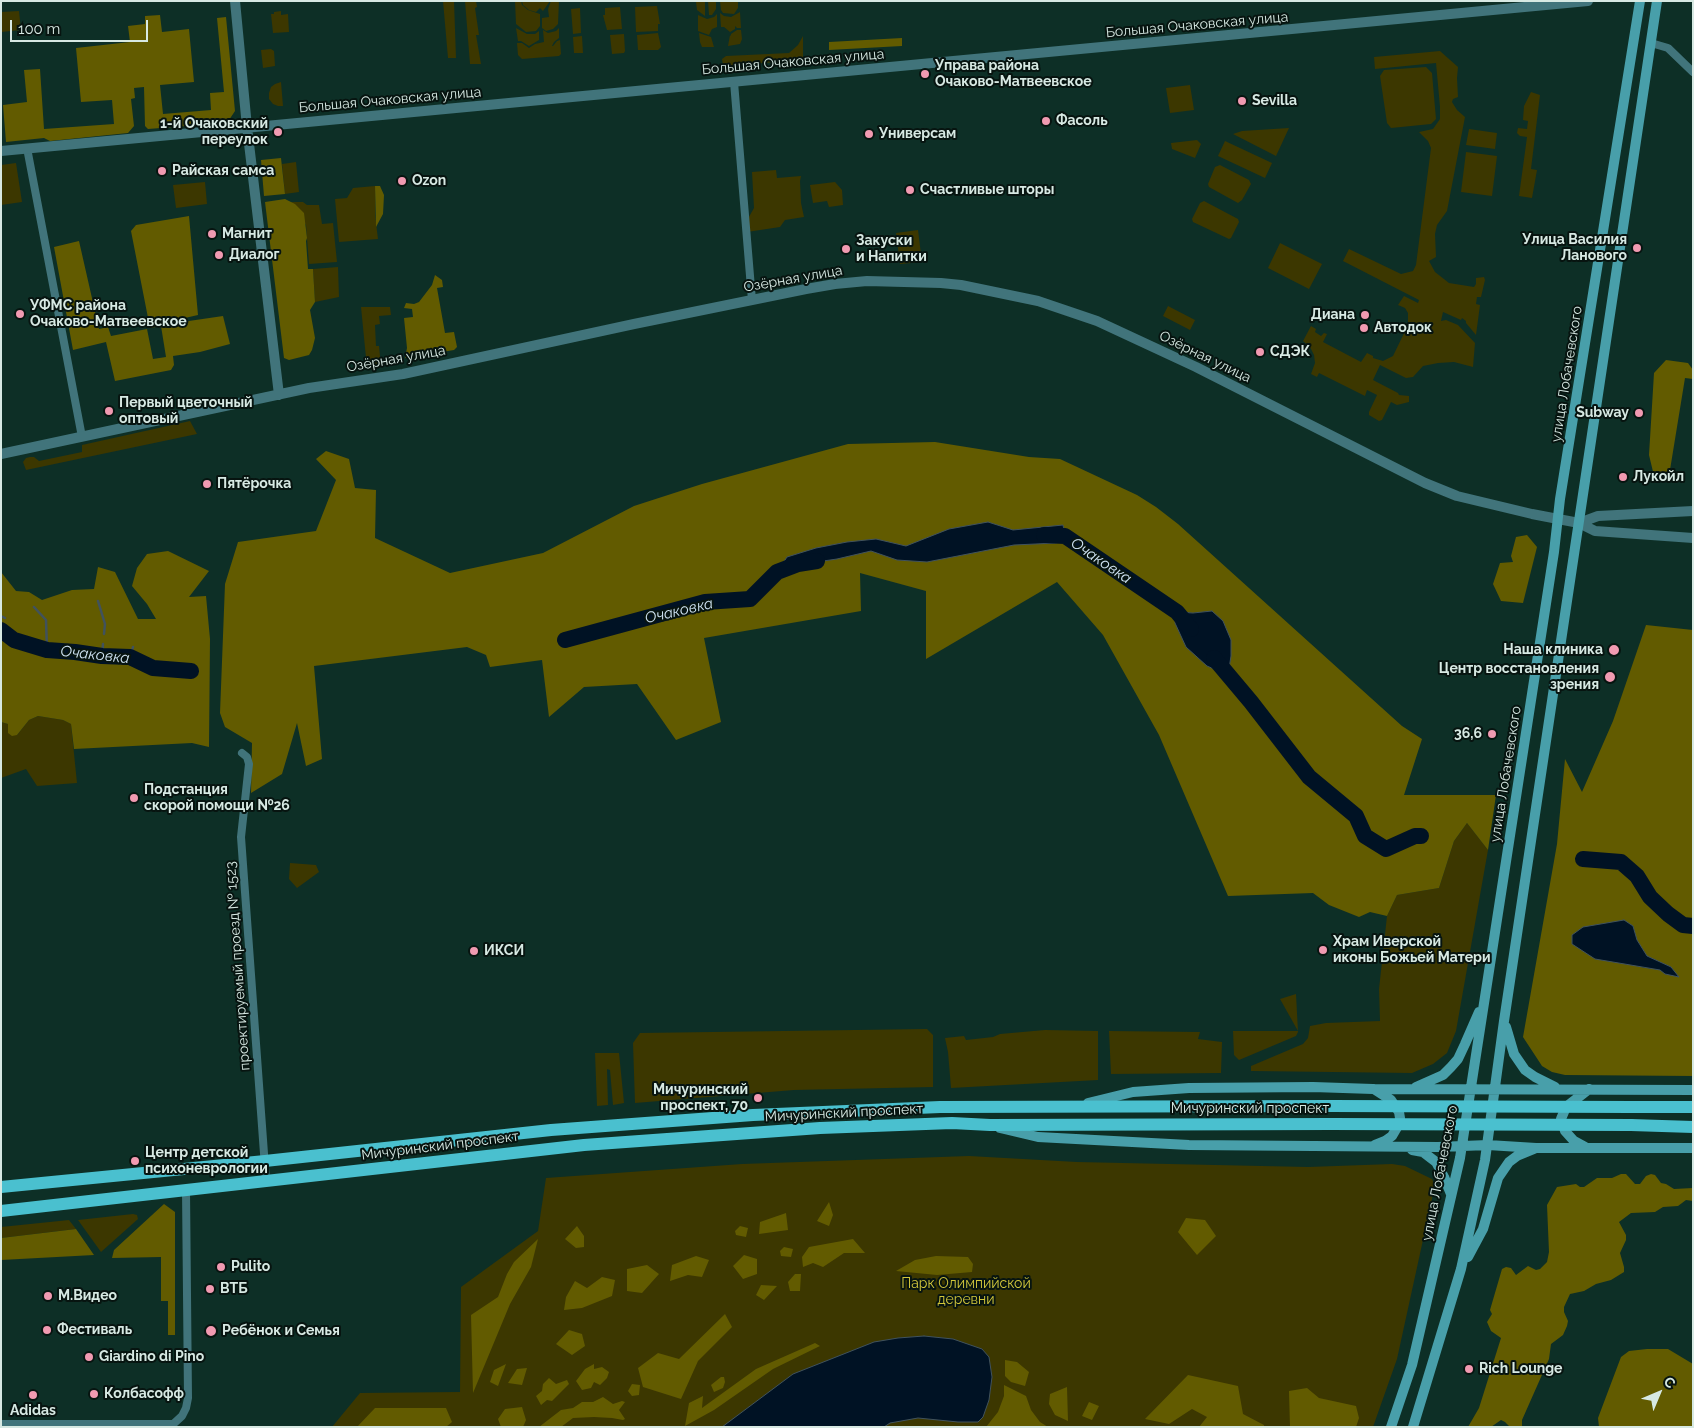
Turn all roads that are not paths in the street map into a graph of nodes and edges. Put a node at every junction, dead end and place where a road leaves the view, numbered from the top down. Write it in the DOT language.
graph roads {
  1 [pos="235,1"];
  2 [pos="1588,1"];
  3 [pos="1640,1"];
  4 [pos="1656,1"];
  5 [pos="1651,43"];
  6 [pos="1693,72"];
  7 [pos="734,82"];
  8 [pos="247,127"];
  9 [pos="27,148"];
  10 [pos="1,151"];
  11 [pos="752,300"];
  12 [pos="279,395"];
  13 [pos="82,437"];
  14 [pos="1,454"];
  15 [pos="1693,511"];
  16 [pos="1558,520"];
  17 [pos="1579,524"];
  18 [pos="1693,538"];
  19 [pos="242,753"];
  20 [pos="1484,1000"];
  21 [pos="1504,1021"];
  22 [pos="1412,1088"];
  23 [pos="1470,1088"];
  24 [pos="1373,1089"];
  25 [pos="1495,1089"];
  26 [pos="1589,1089"];
  27 [pos="1561,1090"];
  28 [pos="1693,1090"];
  29 [pos="1074,1107"];
  30 [pos="1693,1107"];
  31 [pos="990,1125"];
  32 [pos="1693,1126"];
  33 [pos="1488,1145"];
  34 [pos="1372,1146"];
  35 [pos="1394,1146"];
  36 [pos="1462,1146"];
  37 [pos="1585,1147"];
  38 [pos="1536,1148"];
  39 [pos="1693,1148"];
  40 [pos="265,1161"];
  41 [pos="266,1181"];
  42 [pos="1,1187"];
  43 [pos="186,1190"];
  44 [pos="1451,1195"];
  45 [pos="1,1210"];
  46 [pos="1461,1269"];
  47 [pos="1,1424"];
  48 [pos="171,1425"];
  49 [pos="1391,1427"];
  50 [pos="1413,1427"];
  1 -- 8 [label="street"];
  2 -- 7 [label="street, Большая Очаковская улица"];
  3 -- 16 [label="main road, улица Лобачевского"];
  4 -- 5 [label="main road"];
  5 -- 6 [label="street"];
  5 -- 17 [label="main road"];
  7 -- 8 [label="street, Большая Очаковская улица"];
  7 -- 11 [label="street"];
  8 -- 9 [label="street, Большая Очаковская улица"];
  8 -- 12 [label="street"];
  9 -- 10 [label="street, Большая Очаковская улица"];
  9 -- 13 [label="street"];
  11 -- 12 [label="street, Озёрная улица"];
  11 -- 16 [label="street, Озёрная улица"];
  12 -- 13 [label="street, Озёрная улица"];
  13 -- 14 [label="street, Озёрная улица"];
  15 -- 17 [label="street"];
  16 -- 17 [label="street, Озёрная улица"];
  16 -- 20 [label="main road, улица Лобачевского"];
  17 -- 18 [label="street"];
  17 -- 21 [label="main road"];
  19 -- 40 [label="street, проектируемый проезд № 1523"];
  20 -- 22 [label="main road"];
  20 -- 23 [label="main road, улица Лобачевского"];
  21 -- 25 [label="main road"];
  21 -- 27 [label="main road"];
  22 -- 23 [label="main road"];
  22 -- 24 [label="main road"];
  23 -- 25 [label="main road"];
  23 -- 36 [label="main road, улица Лобачевского"];
  24 -- 29 [label="main road"];
  24 -- 34 [label="main road"];
  25 -- 27 [label="main road"];
  25 -- 33 [label="main road"];
  26 -- 27 [label="main road"];
  26 -- 28 [label="main road"];
  26 -- 37 [label="main road"];
  29 -- 30 [label="main road, Мичуринский проспект, bridge"];
  29 -- 40 [label="main road, Мичуринский проспект"];
  31 -- 32 [label="main road, Мичуринский проспект, bridge"];
  31 -- 34 [label="main road"];
  31 -- 41 [label="main road, Мичуринский проспект"];
  33 -- 36 [label="main road"];
  33 -- 38 [label="main road"];
  33 -- 46 [label="main road"];
  34 -- 35 [label="main road"];
  35 -- 36 [label="main road"];
  35 -- 44 [label="main road"];
  36 -- 44 [label="main road, улица Лобачевского"];
  37 -- 38 [label="main road"];
  37 -- 39 [label="main road"];
  38 -- 46 [label="main road"];
  40 -- 41 [label="street, проектируемый проезд № 1523"];
  40 -- 42 [label="main road, Мичуринский проспект"];
  41 -- 43 [label="main road, Мичуринский проспект"];
  43 -- 45 [label="main road, Мичуринский проспект"];
  43 -- 48 [label="street"];
  44 -- 49 [label="main road, улица Лобачевского"];
  46 -- 50 [label="main road"];
  47 -- 48 [label="street"];
}
